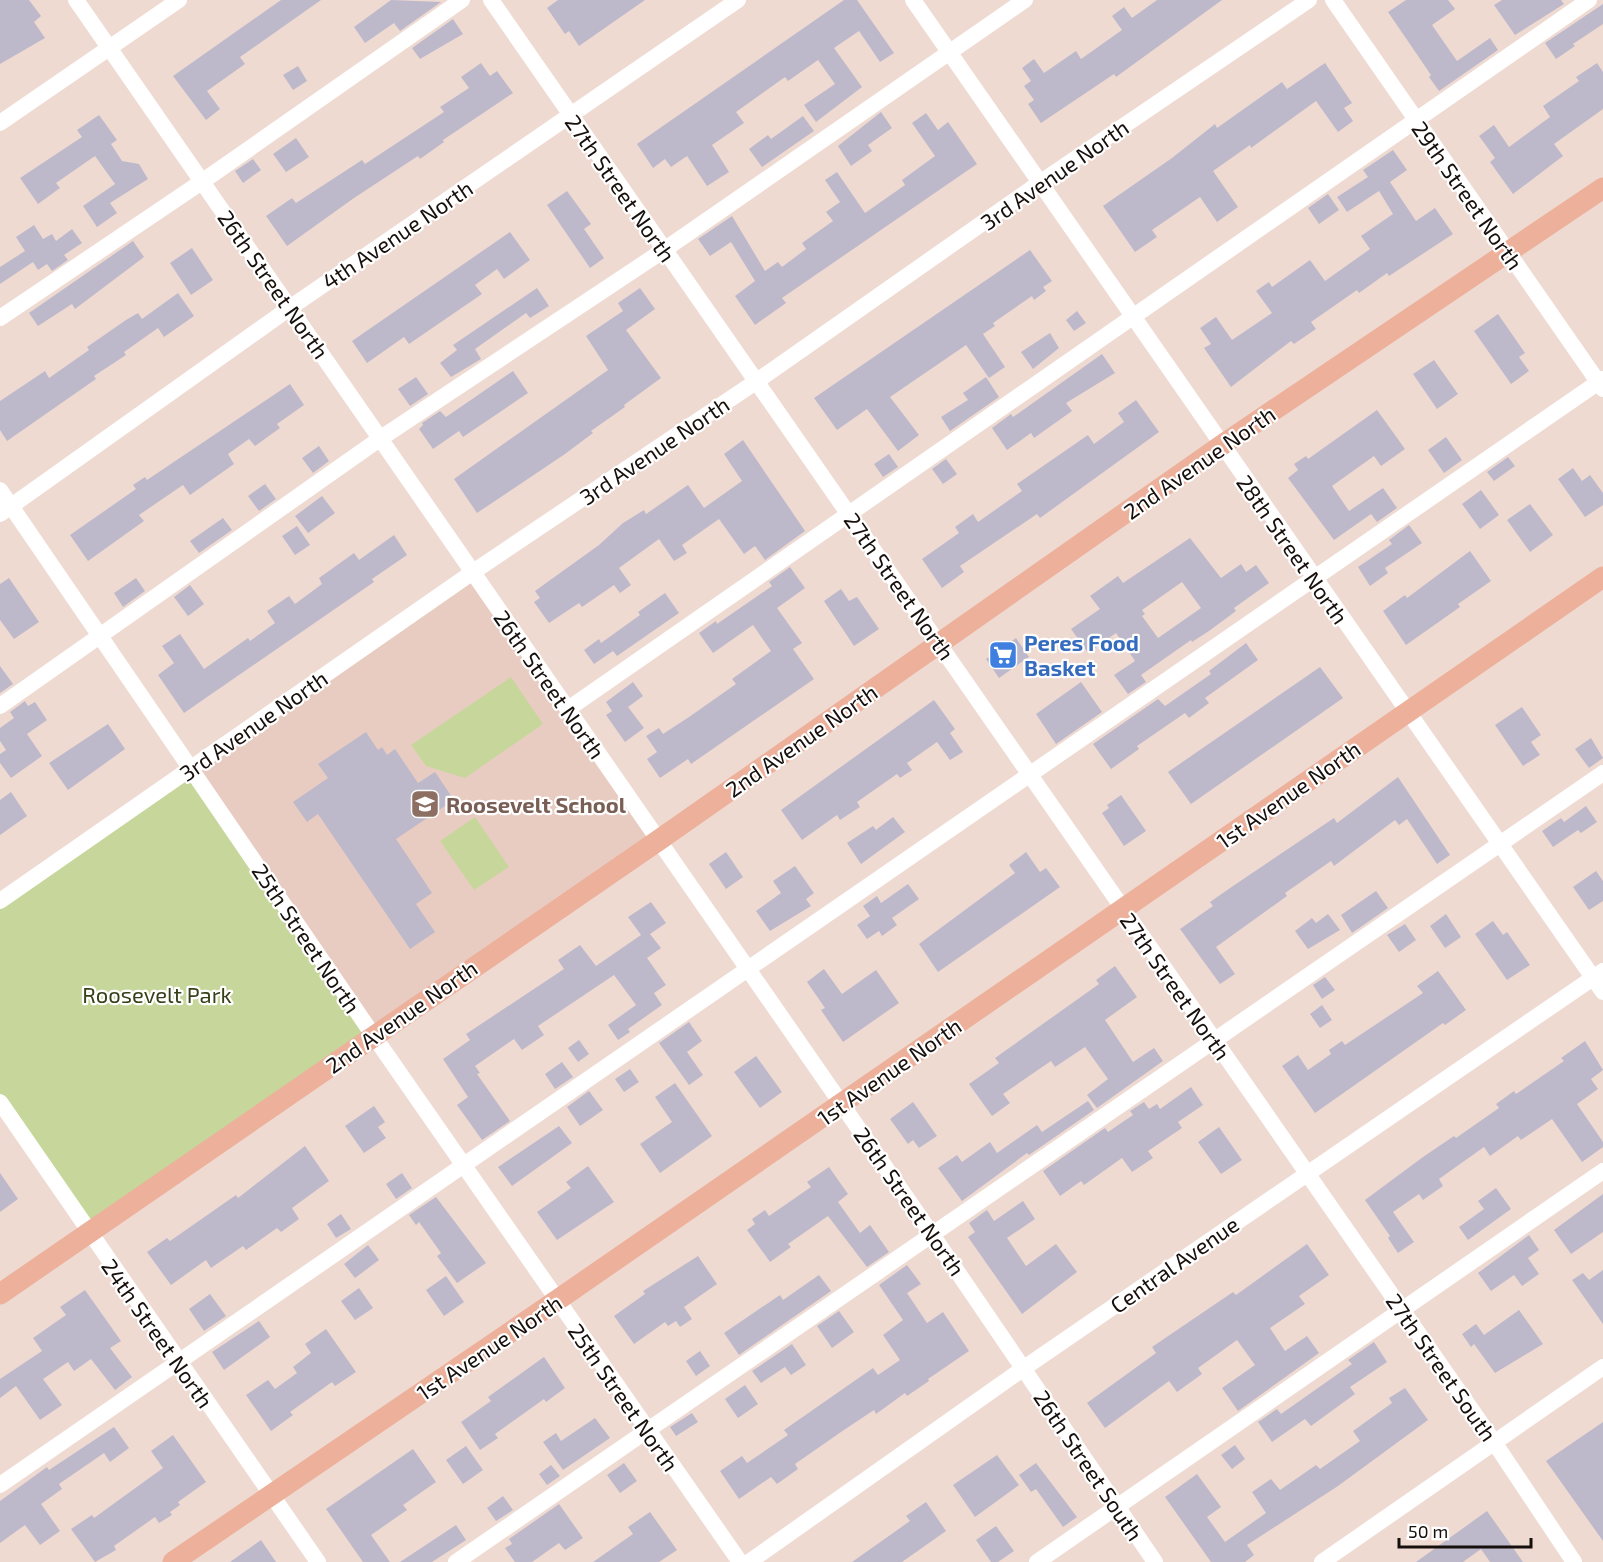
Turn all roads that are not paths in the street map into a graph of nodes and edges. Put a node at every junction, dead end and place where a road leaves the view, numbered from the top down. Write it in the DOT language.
graph roads {
  1 [pos="76,0"];
  2 [pos="179,0"];
  3 [pos="462,0"];
  4 [pos="490,0"];
  5 [pos="738,0"];
  6 [pos="913,0"];
  7 [pos="1024,0"];
  8 [pos="1309,0"];
  9 [pos="1333,0"];
  10 [pos="1589,0"];
  11 [pos="111,48"];
  12 [pos="950,52"];
  13 [pos="570,116"];
  14 [pos="1415,119"];
  15 [pos="0,123"];
  16 [pos="203,181"];
  17 [pos="1041,182"];
  18 [pos="1603,188"];
  19 [pos="664,250"];
  20 [pos="1509,253"];
  21 [pos="291,307"];
  22 [pos="1133,316"];
  23 [pos="0,318"];
  24 [pos="757,381"];
  25 [pos="1601,384"];
  26 [pos="381,438"];
  27 [pos="1222,445"];
  28 [pos="0,490"];
  29 [pos="6,510"];
  30 [pos="849,513"];
  31 [pos="473,572"];
  32 [pos="1603,577"];
  33 [pos="1314,579"];
  34 [pos="101,636"];
  35 [pos="940,642"];
  36 [pos="0,706"];
  37 [pos="568,709"];
  38 [pos="1406,712"];
  39 [pos="191,768"];
  40 [pos="1030,773"];
  41 [pos="1603,773"];
  42 [pos="659,840"];
  43 [pos="1499,845"];
  44 [pos="0,902"];
  45 [pos="1123,909"];
  46 [pos="747,968"];
  47 [pos="1600,980"];
  48 [pos="373,1035"];
  49 [pos="1214,1040"];
  50 [pos="0,1102"];
  51 [pos="842,1103"];
  52 [pos="464,1166"];
  53 [pos="1603,1171"];
  54 [pos="1306,1173"];
  55 [pos="89,1233"];
  56 [pos="931,1233"];
  57 [pos="0,1294"];
  58 [pos="556,1300"];
  59 [pos="1401,1309"];
  60 [pos="179,1363"];
  61 [pos="1603,1367"];
  62 [pos="1024,1368"];
  63 [pos="647,1430"];
  64 [pos="1494,1442"];
  65 [pos="0,1485"];
  66 [pos="271,1495"];
  67 [pos="1118,1507"];
  68 [pos="173,1562"];
  69 [pos="318,1562"];
  70 [pos="456,1562"];
  71 [pos="740,1562"];
  72 [pos="749,1562"];
  73 [pos="1037,1562"];
  74 [pos="1155,1562"];
  75 [pos="1322,1562"];
  76 [pos="1574,1562"];
  1 -- 11 [label="street, 26th Street North"];
  2 -- 11 [label="street"];
  3 -- 16 [label="street"];
  4 -- 13 [label="street, 27th Street North"];
  5 -- 13 [label="street, 4th Avenue North"];
  6 -- 12 [label="street, 28th Street North"];
  7 -- 12 [label="street"];
  8 -- 17 [label="street, 3rd Avenue North"];
  9 -- 14 [label="street, 29th Street North"];
  10 -- 14 [label="street"];
  11 -- 15 [label="street"];
  11 -- 16 [label="street, 26th Street North"];
  12 -- 17 [label="street, 28th Street North"];
  12 -- 19 [label="street"];
  13 -- 19 [label="street, 27th Street North"];
  13 -- 21 [label="street, 4th Avenue North"];
  14 -- 20 [label="street, 29th Street North"];
  14 -- 22 [label="street"];
  16 -- 21 [label="street, 26th Street North"];
  16 -- 23 [label="street"];
  17 -- 22 [label="street, 28th Street North"];
  17 -- 24 [label="street, 3rd Avenue North"];
  18 -- 20 [label="main road, 2nd Avenue North"];
  19 -- 24 [label="street, 27th Street North"];
  19 -- 26 [label="street"];
  20 -- 25 [label="street, 29th Street North"];
  20 -- 27 [label="main road, 2nd Avenue North"];
  21 -- 26 [label="street, 26th Street North"];
  21 -- 29 [label="street, 4th Avenue North"];
  22 -- 27 [label="street, 28th Street North"];
  22 -- 30 [label="street"];
  24 -- 30 [label="street, 27th Street North"];
  24 -- 31 [label="street, 3rd Avenue North"];
  25 -- 33 [label="street"];
  26 -- 31 [label="street, 26th Street North"];
  26 -- 34 [label="street"];
  27 -- 33 [label="street, 28th Street North"];
  27 -- 35 [label="main road, 2nd Avenue North"];
  28 -- 29 [label="street, 25th Street North"];
  29 -- 34 [label="street, 25th Street North"];
  30 -- 35 [label="street, 27th Street North"];
  30 -- 37 [label="street"];
  31 -- 37 [label="street, 26th Street North"];
  31 -- 39 [label="street, 3rd Avenue North"];
  32 -- 38 [label="main road, 1st Avenue North"];
  33 -- 38 [label="street, 28th Street North"];
  33 -- 40 [label="street"];
  34 -- 36 [label="street"];
  34 -- 39 [label="street, 25th Street North"];
  35 -- 40 [label="street, 27th Street North"];
  35 -- 42 [label="main road, 2nd Avenue North"];
  37 -- 42 [label="street, 26th Street North"];
  38 -- 43 [label="street, 28th Street North"];
  38 -- 45 [label="main road, 1st Avenue North"];
  39 -- 44 [label="street, 3rd Avenue North"];
  39 -- 48 [label="street, 25th Street North"];
  40 -- 45 [label="street, 27th Street North"];
  40 -- 46 [label="street"];
  41 -- 43 [label="street"];
  42 -- 46 [label="street, 26th Street North"];
  42 -- 48 [label="main road, 2nd Avenue North"];
  43 -- 47 [label="street, 28th Street North"];
  43 -- 49 [label="street"];
  45 -- 49 [label="street, 27th Street North"];
  45 -- 51 [label="main road, 1st Avenue North"];
  46 -- 51 [label="street, 26th Street North"];
  46 -- 52 [label="street"];
  47 -- 54 [label="street, Central Avenue"];
  48 -- 52 [label="street, 25th Street North"];
  48 -- 55 [label="main road, 2nd Avenue North"];
  49 -- 54 [label="street, 27th Street North"];
  49 -- 56 [label="street"];
  50 -- 55 [label="street, 24th Street North"];
  51 -- 56 [label="street, 26th Street North"];
  51 -- 58 [label="main road, 1st Avenue North"];
  52 -- 58 [label="street, 25th Street North"];
  52 -- 60 [label="street"];
  53 -- 59 [label="street"];
  54 -- 59 [label="street, 27th Street South"];
  54 -- 62 [label="street, Central Avenue"];
  55 -- 57 [label="main road, 2nd Avenue North"];
  55 -- 60 [label="street, 24th Street North"];
  56 -- 62 [label="street, 26th Street North"];
  56 -- 63 [label="street"];
  58 -- 63 [label="street, 25th Street North"];
  58 -- 66 [label="main road, 1st Avenue North"];
  59 -- 64 [label="street, 27th Street South"];
  59 -- 67 [label="street"];
  60 -- 65 [label="street"];
  60 -- 66 [label="street, 24th Street North"];
  61 -- 64 [label="street"];
  62 -- 67 [label="street, 26th Street South"];
  62 -- 72 [label="street, Central Avenue"];
  63 -- 70 [label="street"];
  63 -- 71 [label="street, 25th Street North"];
  64 -- 75 [label="street"];
  64 -- 76 [label="street, 27th Street South"];
  66 -- 68 [label="main road, 1st Avenue North"];
  66 -- 69 [label="street, 24th Street North"];
  67 -- 73 [label="street"];
  67 -- 74 [label="street, 26th Street South"];
}
